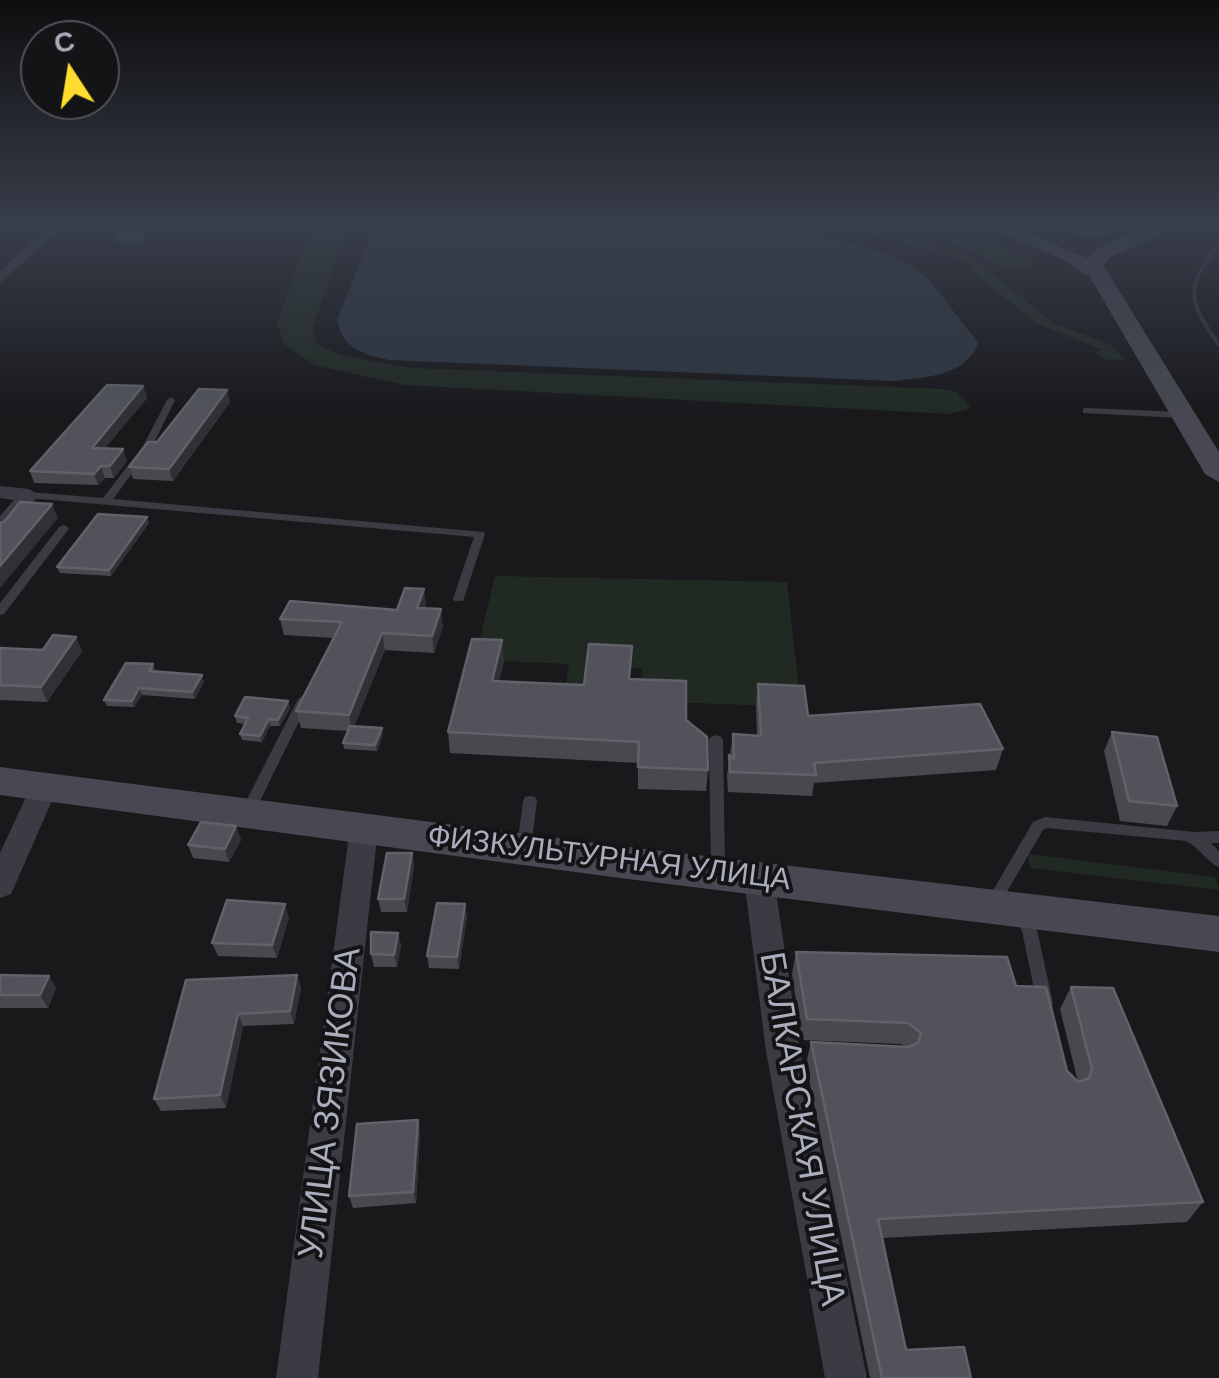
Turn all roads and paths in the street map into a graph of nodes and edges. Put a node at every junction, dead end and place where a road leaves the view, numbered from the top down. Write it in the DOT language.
graph roads {
  1 [pos="1103,287"];
  2 [pos="170,400"];
  3 [pos="1086,411"];
  4 [pos="1182,415"];
  5 [pos="1219,474"];
  6 [pos="0,492"];
  7 [pos="29,495"];
  8 [pos="107,500"];
  9 [pos="64,528"];
  10 [pos="0,529"];
  11 [pos="459,598"];
  12 [pos="0,611"];
  13 [pos="308,692"];
  14 [pos="716,740"];
  15 [pos="0,781"];
  16 [pos="44,787"];
  17 [pos="530,801"];
  18 [pos="247,813"];
  19 [pos="364,828"];
  20 [pos="1189,836"];
  21 [pos="1219,838"];
  22 [pos="524,850"];
  23 [pos="1219,861"];
  24 [pos="718,874"];
  25 [pos="759,880"];
  26 [pos="0,886"];
  27 [pos="991,906"];
  28 [pos="1219,934"];
  29 [pos="1050,1025"];
  30 [pos="297,1378"];
  31 [pos="846,1378"];
  1 -- 4 [label="street"];
  2 -- 8 [label="lane"];
  3 -- 4 [label="lane"];
  4 -- 5 [label="street"];
  6 -- 7 [label="street"];
  7 -- 8 [label="lane"];
  7 -- 10 [label="street"];
  8 -- 11 [label="lane"];
  9 -- 12 [label="lane"];
  13 -- 18 [label="lane"];
  14 -- 24 [label="lane"];
  15 -- 16 [label="street, ФИЗКУЛЬТУРНАЯ УЛИЦА"];
  16 -- 18 [label="street, ФИЗКУЛЬТУРНАЯ УЛИЦА"];
  16 -- 26 [label="street"];
  17 -- 22 [label="lane"];
  18 -- 19 [label="street, ФИЗКУЛЬТУРНАЯ УЛИЦА"];
  19 -- 22 [label="street, ФИЗКУЛЬТУРНАЯ УЛИЦА"];
  19 -- 30 [label="street, УЛИЦА ЗЯЗИКОВА"];
  20 -- 21 [label="lane"];
  20 -- 23 [label="lane"];
  20 -- 27 [label="lane"];
  22 -- 24 [label="street, ФИЗКУЛЬТУРНАЯ УЛИЦА"];
  24 -- 25 [label="street, ФИЗКУЛЬТУРНАЯ УЛИЦА"];
  25 -- 27 [label="street, ФИЗКУЛЬТУРНАЯ УЛИЦА"];
  25 -- 31 [label="street, БАЛКАРСКАЯ УЛИЦА"];
  27 -- 28 [label="street, ФИЗКУЛЬТУРНАЯ УЛИЦА"];
  27 -- 29 [label="lane"];
}
